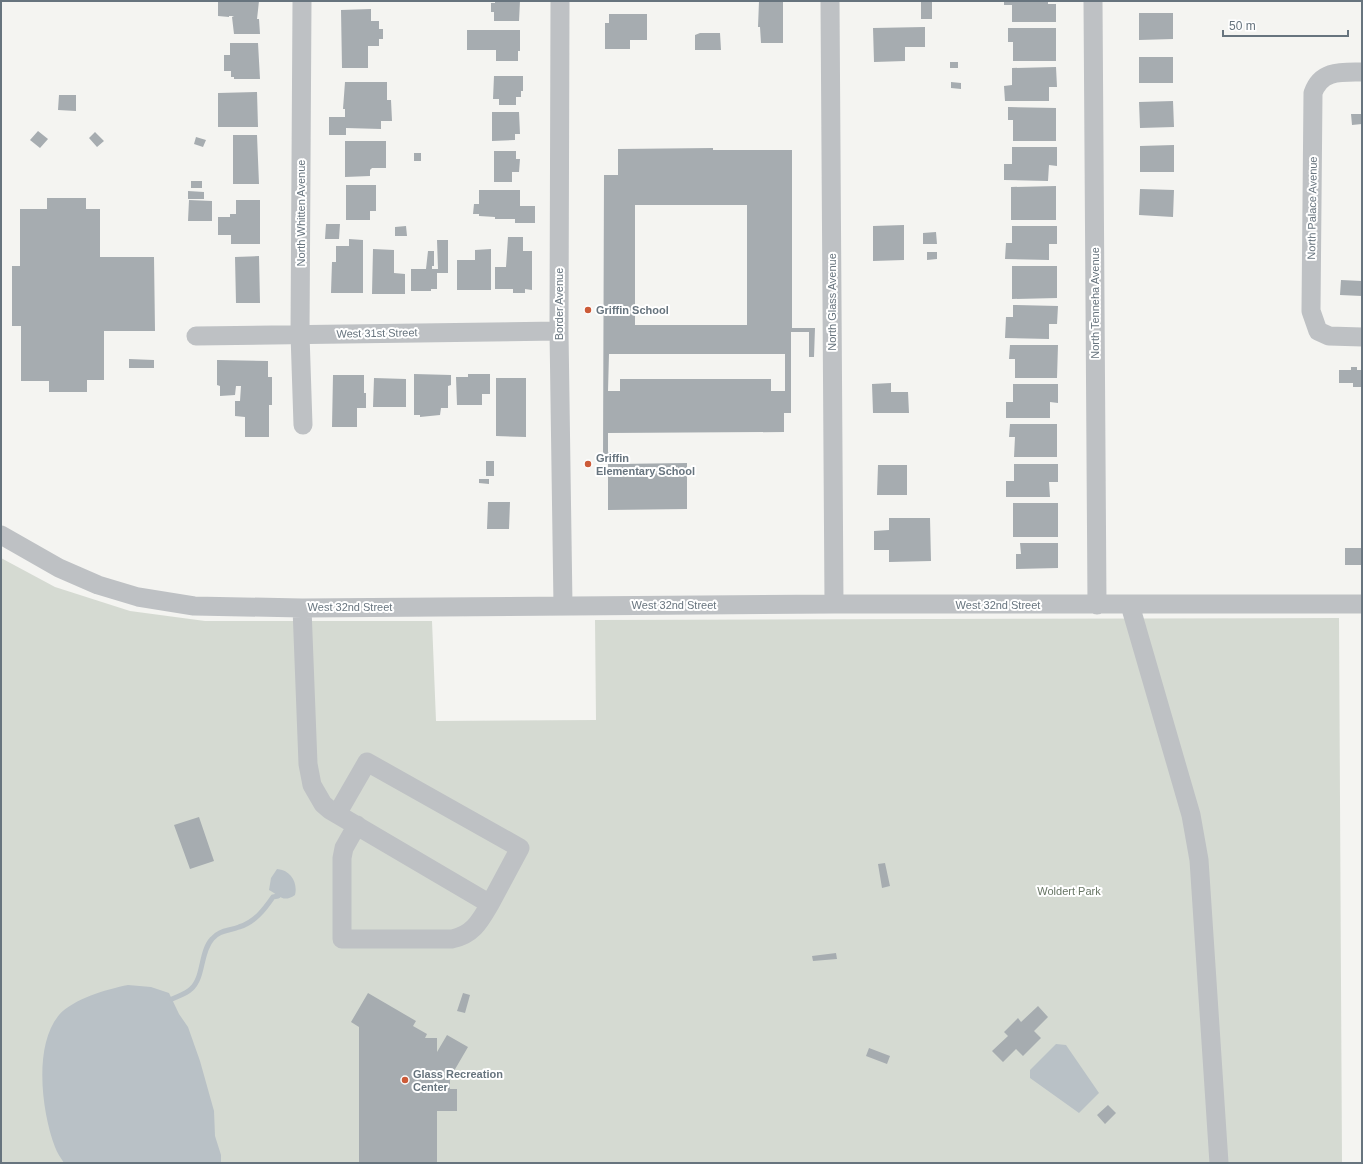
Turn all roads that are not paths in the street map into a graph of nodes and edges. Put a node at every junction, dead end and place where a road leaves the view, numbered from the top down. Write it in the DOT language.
graph roads {
  1 [pos="302,1"];
  2 [pos="560,1"];
  3 [pos="830,1"];
  4 [pos="1093,1"];
  5 [pos="1362,72"];
  6 [pos="559,331"];
  7 [pos="300,334"];
  8 [pos="196,336"];
  9 [pos="1362,337"];
  10 [pos="304,425"];
  11 [pos="1,535"];
  12 [pos="834,604"];
  13 [pos="1362,604"];
  14 [pos="1098,605"];
  15 [pos="1130,605"];
  16 [pos="563,606"];
  17 [pos="302,608"];
  18 [pos="337,814"];
  19 [pos="357,825"];
  20 [pos="490,904"];
  21 [pos="1219,1163"];
  1 -- 7 [label="street, North Whitten Avenue"];
  2 -- 6 [label="street, Border Avenue"];
  3 -- 12 [label="street, North Glass Avenue"];
  4 -- 14 [label="street, North Tenneha Avenue"];
  5 -- 9 [label="street, North Palace Avenue"];
  6 -- 7 [label="street, West 31st Street"];
  6 -- 16 [label="street, Border Avenue"];
  7 -- 8 [label="street, West 31st Street"];
  7 -- 10 [label="street, North Whitten Avenue"];
  11 -- 17 [label="street, West 32nd Street"];
  12 -- 14 [label="street, West 32nd Street"];
  12 -- 16 [label="street, West 32nd Street"];
  13 -- 15 [label="street, West 32nd Street"];
  14 -- 15 [label="street, West 32nd Street"];
  15 -- 21 [label="street"];
  16 -- 17 [label="street, West 32nd Street"];
  17 -- 18 [label="street"];
  18 -- 19 [label="street"];
  18 -- 20 [label="street"];
  19 -- 20 [label="street"];
  19 -- 20 [label="street"];
}
